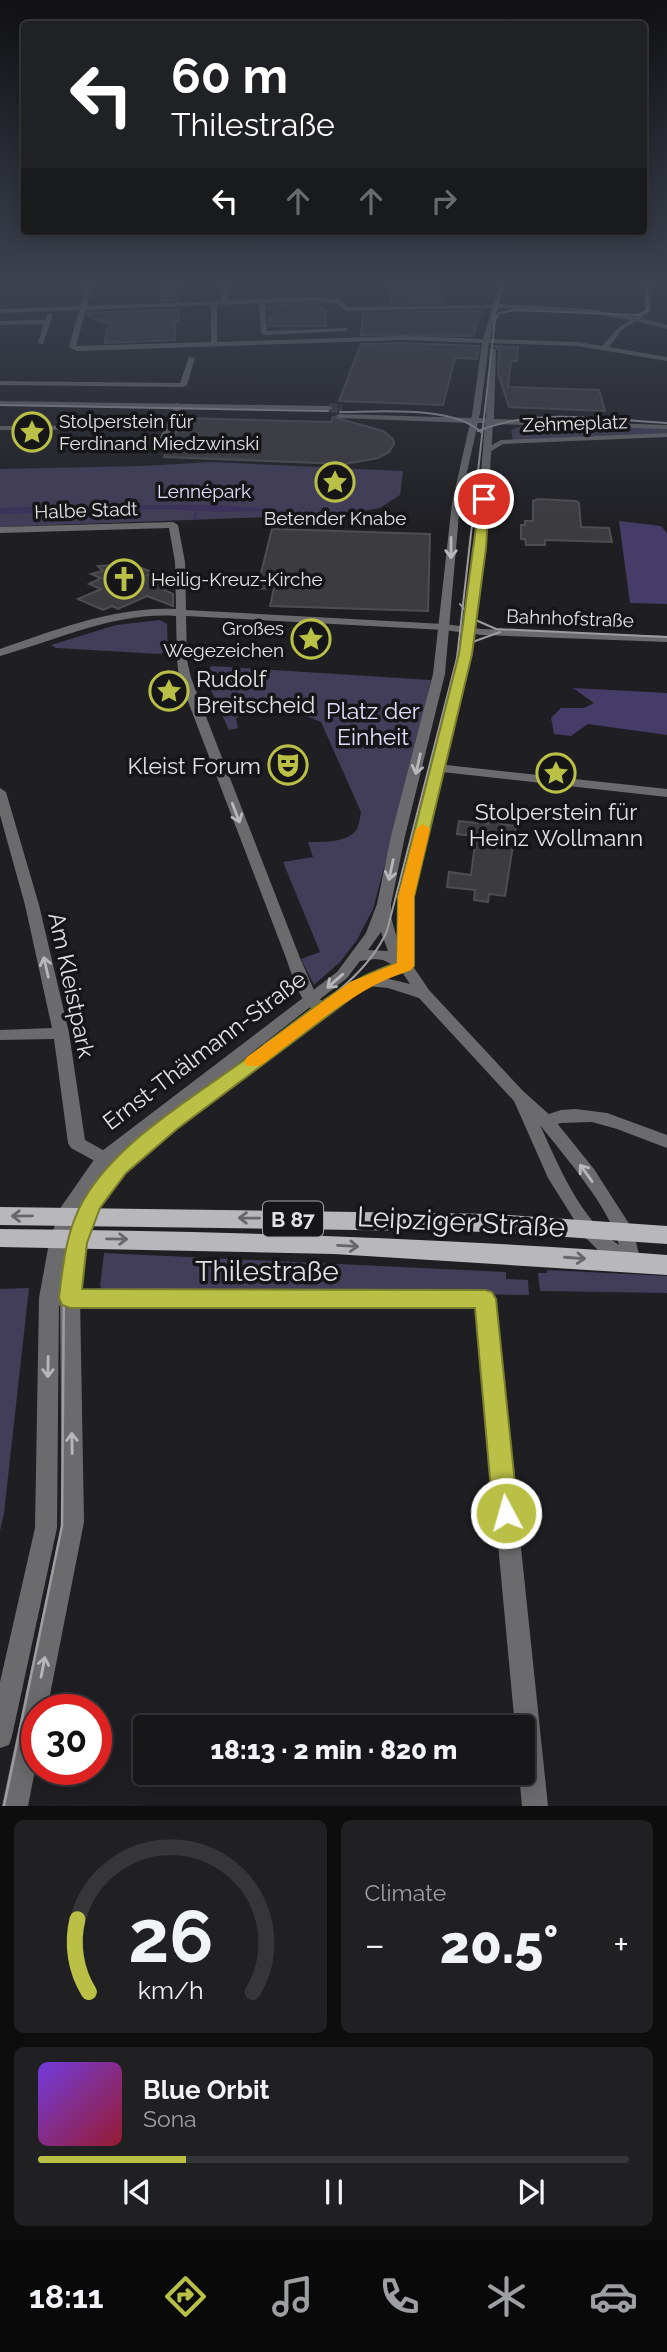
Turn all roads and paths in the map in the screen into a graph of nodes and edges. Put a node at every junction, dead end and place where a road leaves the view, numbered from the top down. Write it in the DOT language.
graph roads {
  1 [pos="189,364"];
  2 [pos="485,364"];
  3 [pos="490,364"];
  4 [pos="0,383"];
  5 [pos="0,405"];
  6 [pos="178,408"];
  7 [pos="328,412"];
  8 [pos="340,412"];
  9 [pos="475,417"];
  10 [pos="489,418"];
  11 [pos="667,424"];
  12 [pos="170,427"];
  13 [pos="0,428"];
  14 [pos="667,435"];
  15 [pos="159,449"];
  16 [pos="487,450"];
  17 [pos="0,530"];
  18 [pos="183,612"];
  19 [pos="444,626"];
  20 [pos="470,628"];
  21 [pos="667,633"];
  22 [pos="667,639"];
  23 [pos="0,653"];
  24 [pos="437,768"];
  25 [pos="0,792"];
  26 [pos="667,793"];
  27 [pos="384,904"];
  28 [pos="357,957"];
  29 [pos="405,966"];
  30 [pos="367,981"];
  31 [pos="424,994"];
  32 [pos="317,1005"];
  33 [pos="61,1034"];
  34 [pos="0,1035"];
  35 [pos="517,1095"];
  36 [pos="546,1121"];
  37 [pos="667,1142"];
  38 [pos="111,1163"];
  39 [pos="0,1216"];
  40 [pos="587,1226"];
  41 [pos="624,1230"];
  42 [pos="667,1235"];
  43 [pos="0,1238"];
  44 [pos="632,1262"];
  45 [pos="667,1265"];
  46 [pos="60,1290"];
  47 [pos="0,1736"];
  48 [pos="15,1806"];
  49 [pos="535,1806"];
  1 -- 4 [label="street"];
  2 -- 9 [label="street, Ernst-Thälmann-Straße"];
  3 -- 10 [label="street"];
  5 -- 6 [label="street"];
  6 -- 7 [label="street"];
  6 -- 12 [label="street"];
  8 -- 9 [label="street"];
  9 -- 10 [label="street"];
  9 -- 19 [label="street, Ernst-Thälmann-Straße, one-way"];
  10 -- 11 [label="street"];
  10 -- 16 [label="street"];
  12 -- 13 [label="street"];
  12 -- 15 [label="street"];
  14 -- 16 [label="street, Zehmeplatz"];
  16 -- 20 [label="street"];
  17 -- 18 [label="street, Halbe Stadt"];
  18 -- 19 [label="street, Bahnhofstraße"];
  18 -- 23 [label="street, Bahnhofstraße"];
  18 -- 32 [label="street, one-way"];
  19 -- 20 [label="street, Bahnhofstraße"];
  19 -- 27 [label="street, Ernst-Thälmann-Straße, one-way"];
  20 -- 21 [label="street, Bahnhofstraße"];
  20 -- 22 [label="street, Bahnhofstraße"];
  20 -- 24 [label="street"];
  24 -- 26 [label="street"];
  24 -- 29 [label="street"];
  33 -- 25 [label="street, Am Kleistpark, one-way"];
  27 -- 28 [label="street, Ernst-Thälmann-Straße"];
  27 -- 29 [label="street"];
  28 -- 29 [label="street"];
  28 -- 32 [label="street, Ernst-Thälmann-Straße, one-way"];
  29 -- 30 [label="street, Ernst-Thälmann-Straße"];
  29 -- 31 [label="street"];
  30 -- 31 [label="street"];
  30 -- 32 [label="street, Ernst-Thälmann-Straße"];
  31 -- 35 [label="street"];
  32 -- 38 [label="street, Ernst-Thälmann-Straße"];
  33 -- 34 [label="street"];
  33 -- 38 [label="street, Am Kleistpark"];
  35 -- 36 [label="street"];
  35 -- 40 [label="street"];
  36 -- 37 [label="street"];
  41 -- 36 [label="street, one-way"];
  38 -- 46 [label="street, Ernst-Thälmann-Straße"];
  40 -- 39 [label="main road, Leipziger Straße / B 87, one-way"];
  40 -- 41 [label="main road, Leipziger Straße / B 87"];
  40 -- 44 [label="street"];
  41 -- 42 [label="main road, Leipziger Straße / B 87"];
  41 -- 44 [label="street"];
  43 -- 44 [label="main road, Leipziger Straße / B 87, one-way"];
  44 -- 45 [label="main road, Leipziger Straße / B 87"];
  46 -- 47 [label="street, one-way"];
  48 -- 46 [label="street, one-way"];
  46 -- 49 [label="street, Thilestraße"];
}
